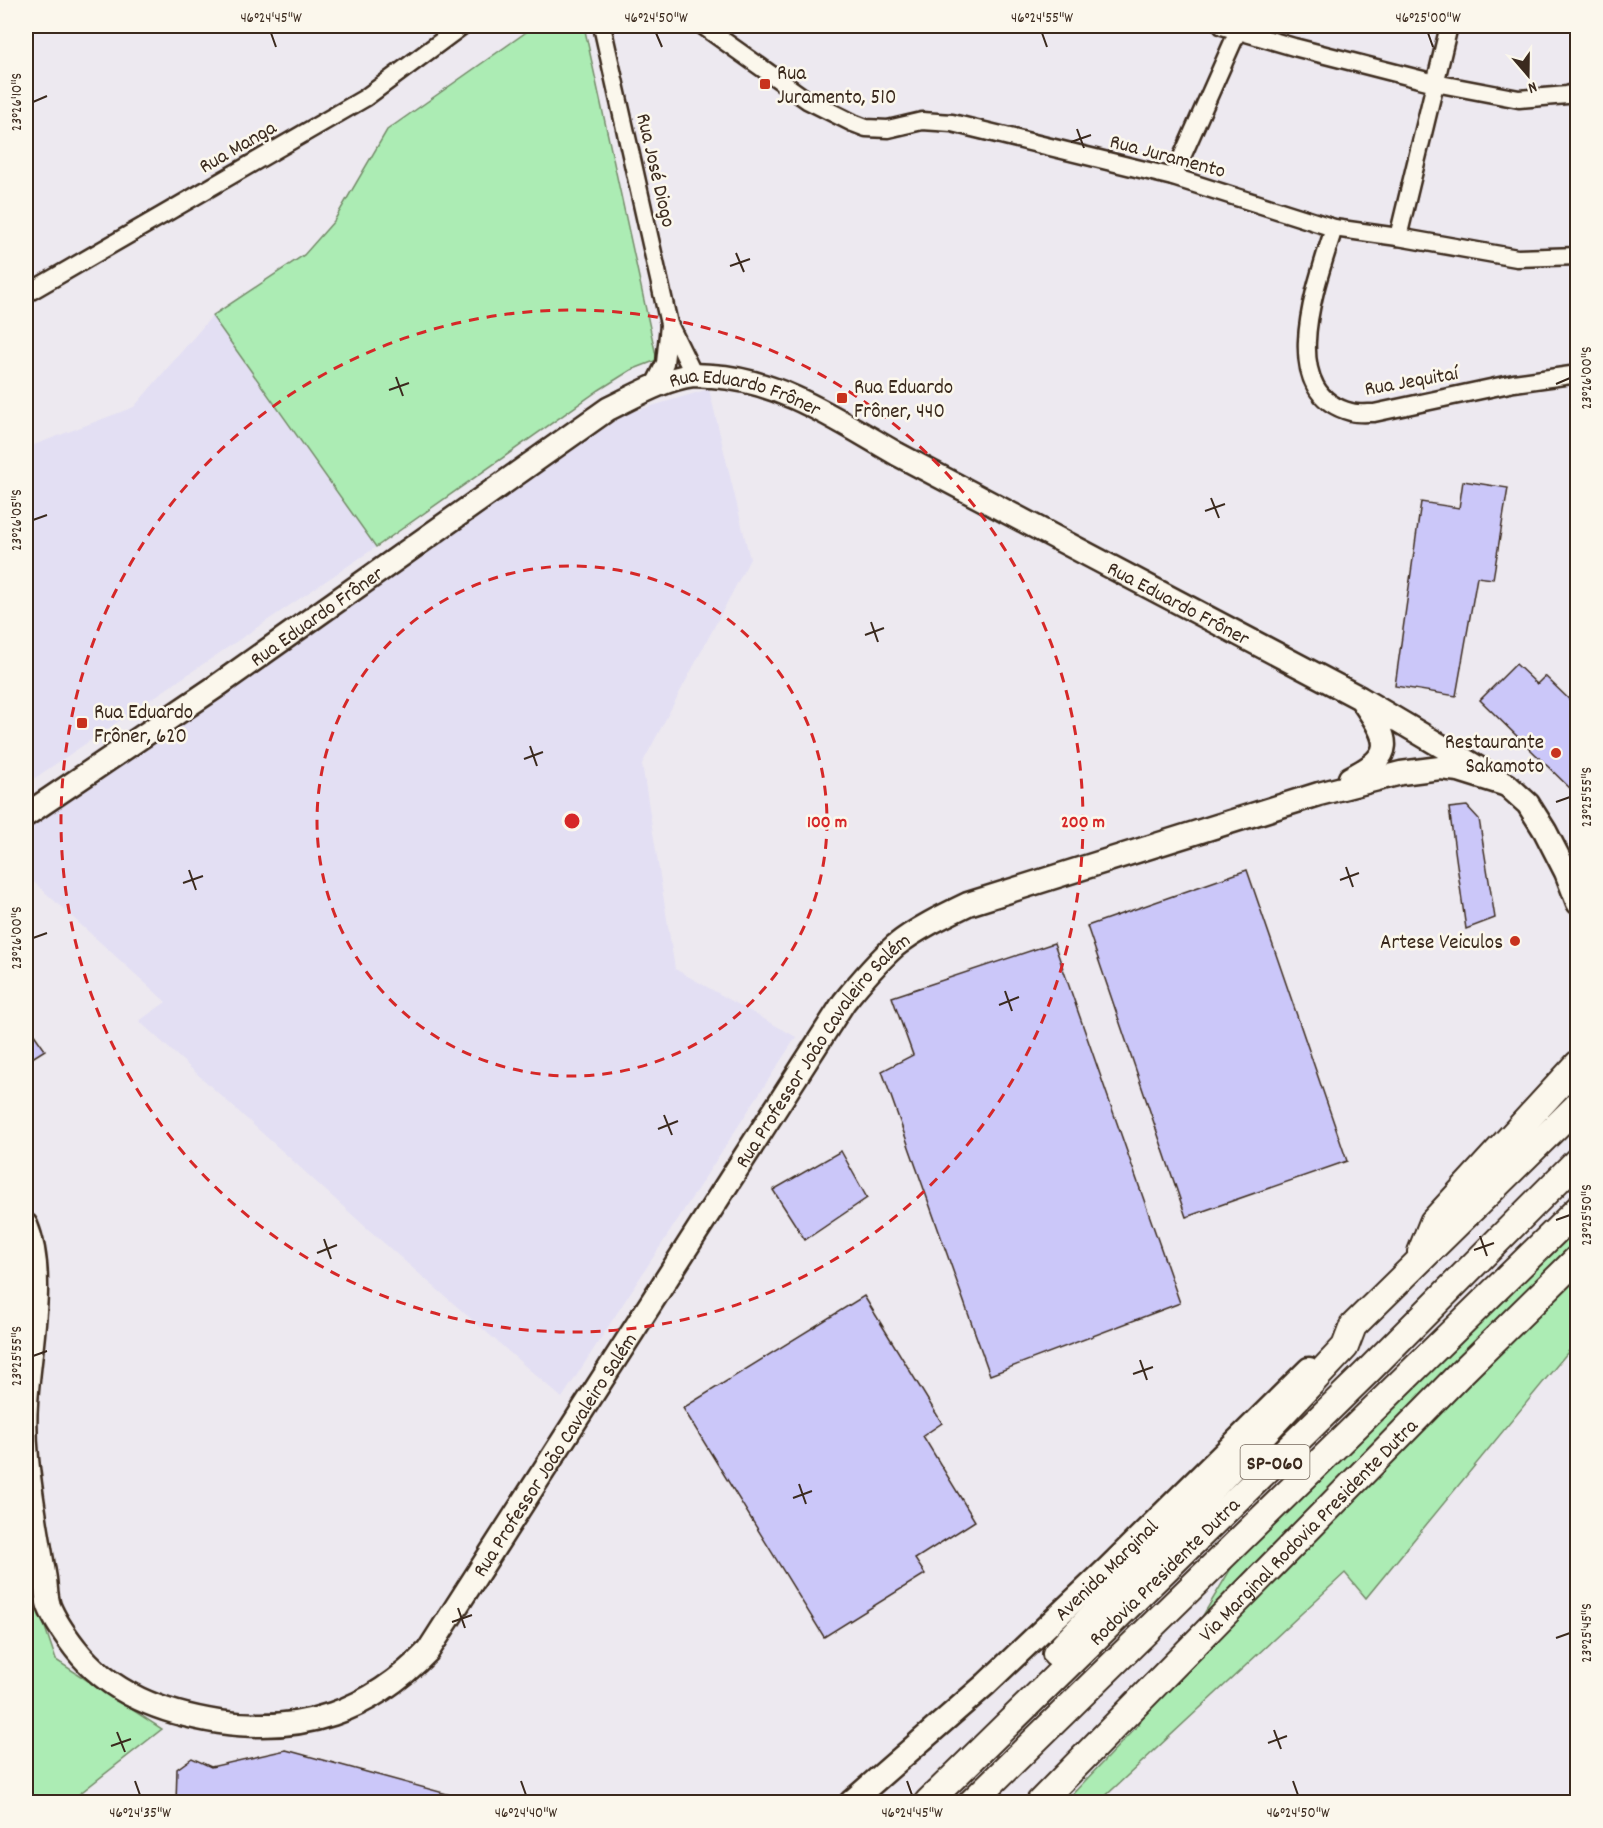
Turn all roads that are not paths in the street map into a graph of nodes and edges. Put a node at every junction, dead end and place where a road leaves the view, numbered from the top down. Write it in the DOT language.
graph roads {
  1 [pos="462,26"];
  2 [pos="602,26"];
  3 [pos="703,26"];
  4 [pos="1449,26"];
  5 [pos="1233,27"];
  6 [pos="1435,83"];
  7 [pos="1578,91"];
  8 [pos="1173,177"];
  9 [pos="1334,228"];
  10 [pos="1398,237"];
  11 [pos="1578,256"];
  12 [pos="26,294"];
  13 [pos="669,324"];
  14 [pos="694,375"];
  15 [pos="1578,375"];
  16 [pos="653,387"];
  17 [pos="1360,698"];
  18 [pos="1507,785"];
  19 [pos="1319,794"];
  20 [pos="26,815"];
  21 [pos="1578,903"];
  22 [pos="1578,1064"];
  23 [pos="1578,1105"];
  24 [pos="1578,1160"];
  25 [pos="1578,1209"];
  26 [pos="26,1225"];
  27 [pos="1578,1258"];
  28 [pos="1417,1262"];
  29 [pos="1353,1326"];
  30 [pos="970,1761"];
  31 [pos="851,1803"];
  32 [pos="928,1803"];
  33 [pos="972,1803"];
  34 [pos="1040,1803"];
  1 -- 12 [label="street, Rua Manga"];
  2 -- 13 [label="street, Rua José Diogo"];
  3 -- 8 [label="street, Rua Juramento"];
  4 -- 6 [label="street"];
  5 -- 6 [label="street"];
  5 -- 8 [label="street"];
  6 -- 7 [label="street"];
  6 -- 10 [label="street"];
  8 -- 9 [label="street, Rua Juramento"];
  9 -- 10 [label="street, Rua Juramento"];
  9 -- 15 [label="street, Rua Jequitaí"];
  10 -- 11 [label="street, Rua Juramento"];
  13 -- 14 [label="street, Rua José Diogo"];
  13 -- 16 [label="street, Rua José Diogo"];
  14 -- 16 [label="main road, Rua Eduardo Frôner"];
  14 -- 17 [label="main road, Rua Eduardo Frôner"];
  16 -- 20 [label="main road, Rua Eduardo Frôner"];
  17 -- 18 [label="main road, Rua Eduardo Frôner"];
  17 -- 19 [label="main road, Rua Professor João Cavaleiro Salém"];
  18 -- 19 [label="main road, Rua Professor João Cavaleiro Salém"];
  18 -- 21 [label="main road, Rua Eduardo Frôner"];
  19 -- 26 [label="main road, Rua Professor João Cavaleiro Salém"];
  22 -- 28 [label="highway"];
  23 -- 28 [label="highway"];
  24 -- 30 [label="highway, Rodovia Presidente Dutra / SP-060"];
  25 -- 33 [label="highway, Rodovia Presidente Dutra / SP-060"];
  27 -- 34 [label="highway, Via Marginal Rodovia Presidente Dutra"];
  28 -- 29 [label="highway"];
  29 -- 30 [label="highway"];
  29 -- 31 [label="main road, Avenida Marginal"];
  30 -- 32 [label="highway, Rodovia Presidente Dutra / SP-060"];
}
